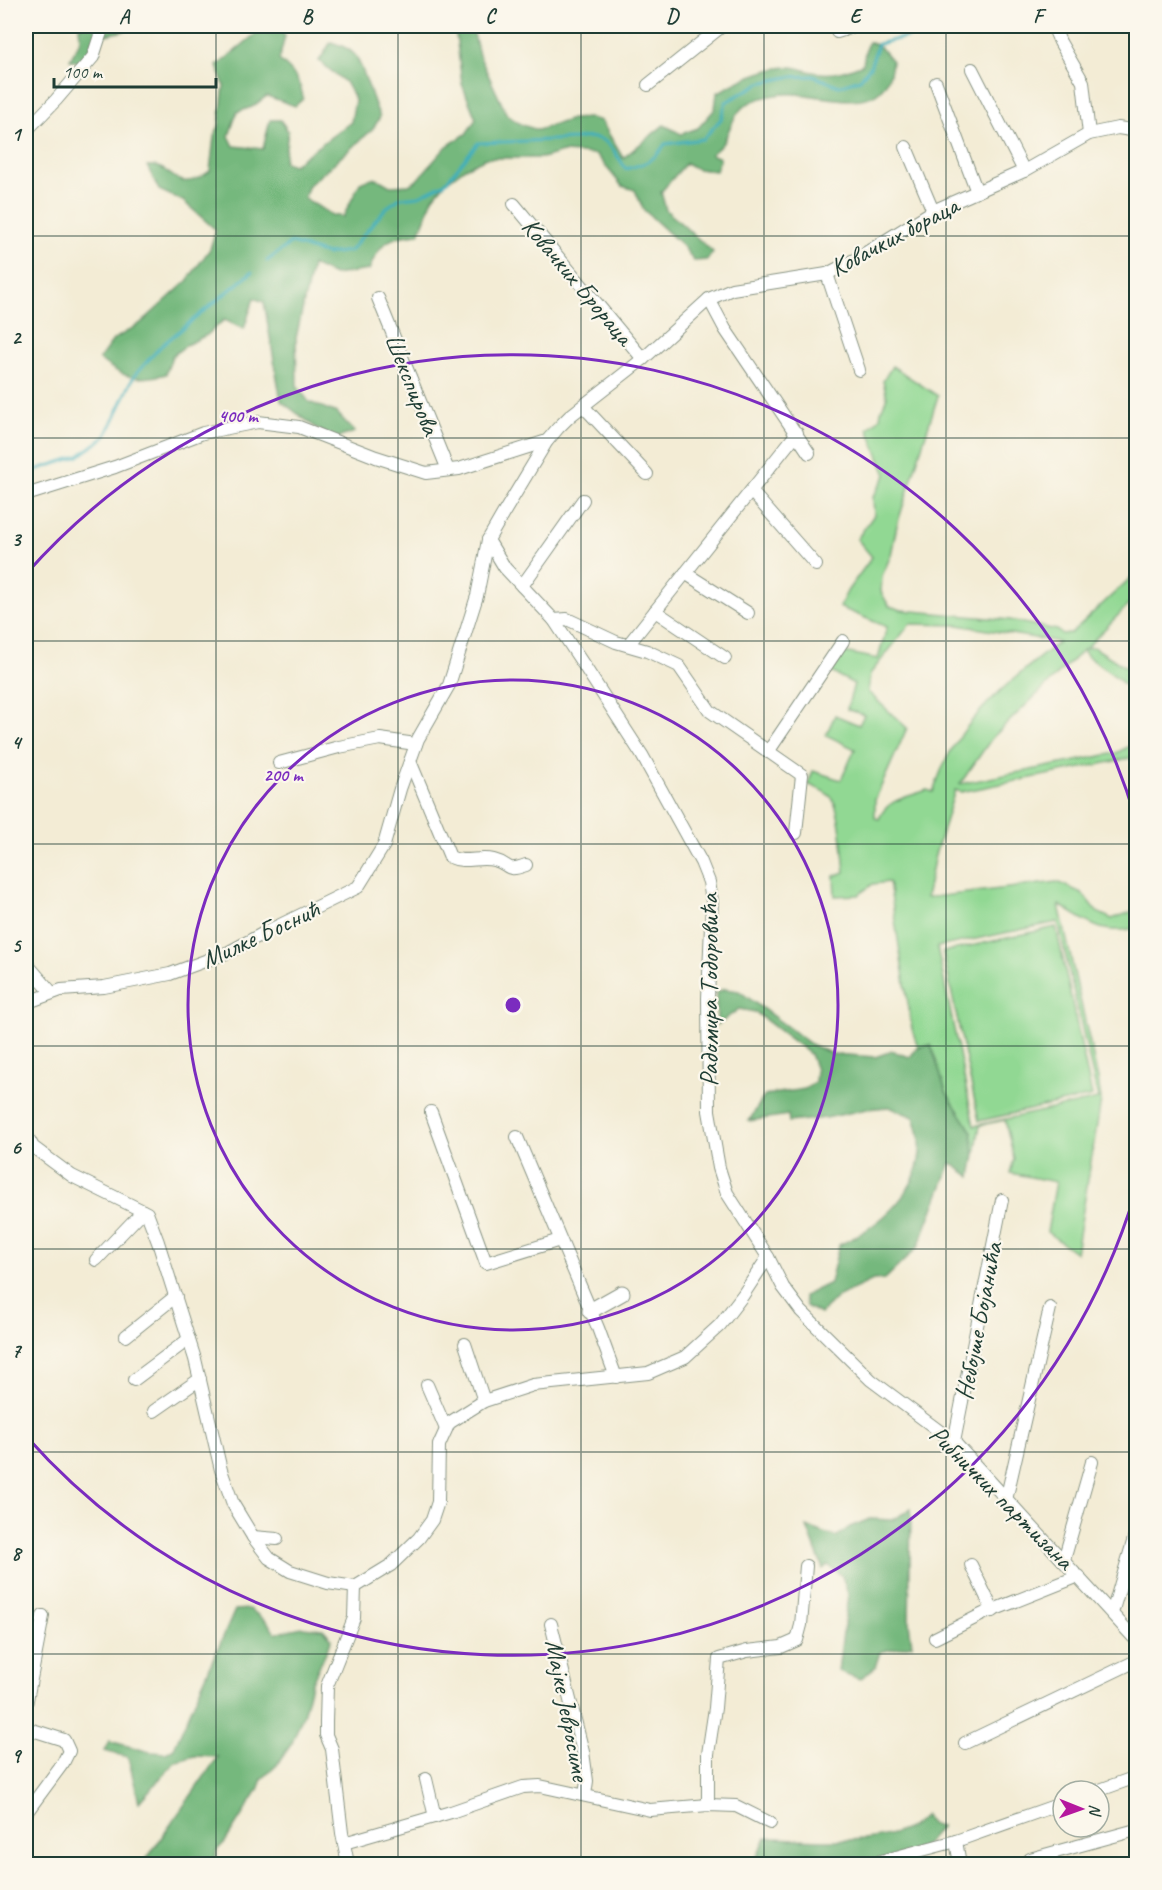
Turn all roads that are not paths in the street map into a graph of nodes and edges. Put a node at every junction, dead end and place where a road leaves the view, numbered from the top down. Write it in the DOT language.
graph roads {
  1 [pos="103,26"];
  2 [pos="722,26"];
  3 [pos="851,26"];
  4 [pos="1053,26"];
  5 [pos="837,32"];
  6 [pos="972,69"];
  7 [pos="936,83"];
  8 [pos="648,85"];
  9 [pos="26,131"];
  10 [pos="1089,134"];
  11 [pos="1137,134"];
  12 [pos="906,147"];
  13 [pos="1024,171"];
  14 [pos="977,192"];
  15 [pos="514,204"];
  16 [pos="933,210"];
  17 [pos="827,274"];
  18 [pos="378,298"];
  19 [pos="709,299"];
  20 [pos="643,359"];
  21 [pos="859,370"];
  22 [pos="583,406"];
  23 [pos="797,433"];
  24 [pos="547,441"];
  25 [pos="809,453"];
  26 [pos="448,470"];
  27 [pos="647,474"];
  28 [pos="26,484"];
  29 [pos="41,491"];
  30 [pos="751,491"];
  31 [pos="26,495"];
  32 [pos="583,500"];
  33 [pos="488,540"];
  34 [pos="816,564"];
  35 [pos="685,573"];
  36 [pos="522,586"];
  37 [pos="655,611"];
  38 [pos="748,613"];
  39 [pos="555,620"];
  40 [pos="843,641"];
  41 [pos="627,645"];
  42 [pos="725,658"];
  43 [pos="416,744"];
  44 [pos="768,752"];
  45 [pos="410,761"];
  46 [pos="279,763"];
  47 [pos="795,833"];
  48 [pos="526,865"];
  49 [pos="26,963"];
  50 [pos="52,993"];
  51 [pos="26,1003"];
  52 [pos="431,1112"];
  53 [pos="26,1134"];
  54 [pos="517,1137"];
  55 [pos="1002,1200"];
  56 [pos="143,1211"];
  57 [pos="560,1240"];
  58 [pos="768,1257"];
  59 [pos="96,1260"];
  60 [pos="783,1287"];
  61 [pos="622,1293"];
  62 [pos="176,1296"];
  63 [pos="1050,1308"];
  64 [pos="590,1311"];
  65 [pos="126,1336"];
  66 [pos="189,1339"];
  67 [pos="465,1344"];
  68 [pos="616,1377"];
  69 [pos="200,1379"];
  70 [pos="134,1380"];
  71 [pos="427,1385"];
  72 [pos="484,1401"];
  73 [pos="154,1411"];
  74 [pos="446,1429"];
  75 [pos="954,1442"];
  76 [pos="1092,1462"];
  77 [pos="1006,1500"];
  78 [pos="1137,1532"];
  79 [pos="253,1537"];
  80 [pos="277,1539"];
  81 [pos="1064,1560"];
  82 [pos="971,1565"];
  83 [pos="806,1566"];
  84 [pos="1079,1576"];
  85 [pos="355,1587"];
  86 [pos="993,1611"];
  87 [pos="1112,1613"];
  88 [pos="43,1616"];
  89 [pos="551,1624"];
  90 [pos="934,1638"];
  91 [pos="1137,1640"];
  92 [pos="1137,1661"];
  93 [pos="26,1705"];
  94 [pos="26,1728"];
  95 [pos="965,1743"];
  96 [pos="1137,1777"];
  97 [pos="426,1779"];
  98 [pos="1111,1786"];
  99 [pos="585,1795"];
  100 [pos="708,1805"];
  101 [pos="1051,1807"];
  102 [pos="26,1813"];
  103 [pos="435,1817"];
  104 [pos="770,1823"];
  105 [pos="1137,1830"];
  106 [pos="956,1841"];
  107 [pos="344,1843"];
  108 [pos="1030,1859"];
  109 [pos="348,1864"];
  110 [pos="870,1864"];
  111 [pos="960,1864"];
  1 -- 9 [label="street"];
  2 -- 8 [label="street"];
  3 -- 5 [label="street"];
  4 -- 10 [label="street"];
  6 -- 13 [label="street"];
  7 -- 14 [label="street"];
  10 -- 11 [label="street, Ковачких бораца"];
  10 -- 13 [label="street, Ковачких бораца"];
  12 -- 16 [label="street"];
  13 -- 14 [label="street, Ковачких бораца"];
  14 -- 16 [label="street, Ковачких бораца"];
  15 -- 20 [label="street, Ковачких Брораца"];
  16 -- 17 [label="street, Ковачких бораца"];
  17 -- 19 [label="street, Ковачких бораца"];
  17 -- 21 [label="street"];
  18 -- 26 [label="street, Шекспирова"];
  19 -- 20 [label="street, Ковачких бораца"];
  19 -- 23 [label="street"];
  20 -- 22 [label="street, Ковачких бораца"];
  22 -- 24 [label="street, Ковачких бораца"];
  22 -- 27 [label="street"];
  23 -- 25 [label="street"];
  23 -- 30 [label="street"];
  24 -- 26 [label="street, Ковачких бораца"];
  24 -- 33 [label="street, Ковачких бораца"];
  26 -- 29 [label="street, Ковачких бораца"];
  28 -- 29 [label="street"];
  29 -- 31 [label="street, Ковачких бораца"];
  30 -- 34 [label="street"];
  30 -- 35 [label="street"];
  32 -- 36 [label="street"];
  33 -- 36 [label="street, Радомира Тодоровића"];
  33 -- 43 [label="street, Милке Боснић"];
  35 -- 37 [label="street"];
  35 -- 38 [label="street"];
  36 -- 39 [label="street, Радомира Тодоровића"];
  37 -- 41 [label="street"];
  37 -- 42 [label="street"];
  39 -- 41 [label="street"];
  39 -- 58 [label="street, Радомира Тодоровића"];
  40 -- 44 [label="street"];
  41 -- 44 [label="street"];
  43 -- 45 [label="street, Милке Боснић"];
  43 -- 46 [label="street"];
  44 -- 47 [label="street"];
  45 -- 48 [label="street"];
  45 -- 50 [label="street, Милке Боснић"];
  49 -- 50 [label="street"];
  50 -- 51 [label="street, Милке Боснић"];
  52 -- 57 [label="street"];
  53 -- 56 [label="street"];
  54 -- 57 [label="street"];
  55 -- 75 [label="street, Небојше Бојанића"];
  56 -- 59 [label="street"];
  56 -- 62 [label="street"];
  57 -- 64 [label="street"];
  58 -- 60 [label="street, Радомира Тодоровића"];
  58 -- 68 [label="street"];
  60 -- 75 [label="street, Рибничких партизана"];
  61 -- 64 [label="street"];
  62 -- 65 [label="street"];
  62 -- 66 [label="street"];
  63 -- 77 [label="street"];
  64 -- 68 [label="street"];
  66 -- 69 [label="street"];
  66 -- 70 [label="street"];
  67 -- 72 [label="street"];
  68 -- 72 [label="street"];
  69 -- 73 [label="street"];
  69 -- 79 [label="street"];
  71 -- 74 [label="street"];
  72 -- 74 [label="street"];
  74 -- 85 [label="street"];
  75 -- 77 [label="street, Рибничких партизана"];
  76 -- 81 [label="street"];
  77 -- 81 [label="street, Рибничких партизана"];
  78 -- 87 [label="street"];
  79 -- 80 [label="street"];
  79 -- 85 [label="street"];
  81 -- 84 [label="street, Рибничких партизана"];
  82 -- 86 [label="street"];
  83 -- 100 [label="street"];
  84 -- 86 [label="street"];
  84 -- 87 [label="street, Рибничких партизана"];
  85 -- 107 [label="street"];
  86 -- 90 [label="street"];
  87 -- 91 [label="street, Рибничких партизана"];
  88 -- 93 [label="street"];
  89 -- 99 [label="street, Мајке Јевросиме"];
  92 -- 95 [label="street"];
  94 -- 102 [label="street"];
  96 -- 98 [label="street"];
  97 -- 103 [label="street"];
  99 -- 100 [label="street, Мајке Јевросиме"];
  99 -- 103 [label="street, Мајке Јевросиме"];
  100 -- 104 [label="street, Мајке Јевросиме"];
  101 -- 106 [label="street"];
  103 -- 107 [label="street, Мајке Јевросиме"];
  105 -- 108 [label="street"];
  106 -- 110 [label="street"];
  106 -- 111 [label="street"];
  107 -- 109 [label="street"];
}
